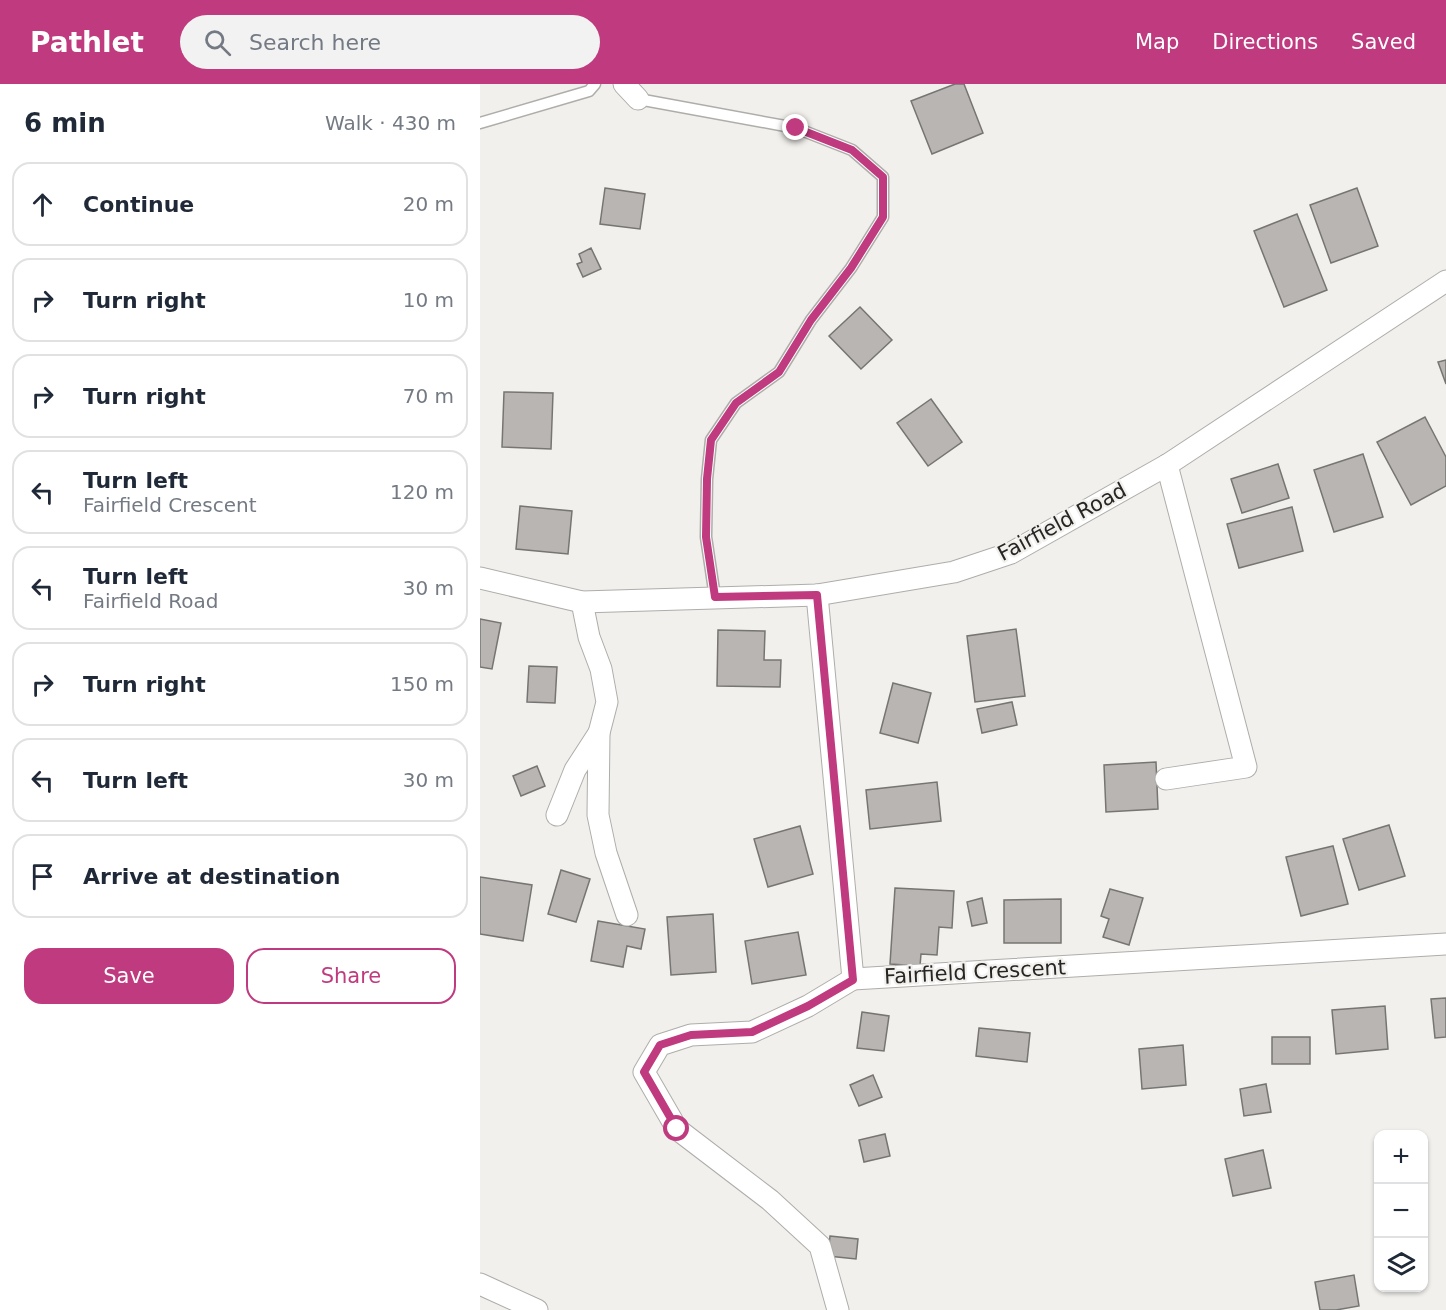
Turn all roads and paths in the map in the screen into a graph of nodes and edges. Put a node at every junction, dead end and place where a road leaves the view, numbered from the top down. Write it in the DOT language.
graph roads {
  1 [pos="595,84"];
  2 [pos="624,84"];
  3 [pos="638,99"];
  4 [pos="480,123"];
  5 [pos="1446,281"];
  6 [pos="1167,465"];
  7 [pos="480,578"];
  8 [pos="817,595"];
  9 [pos="715,597"];
  10 [pos="582,602"];
  11 [pos="599,733"];
  12 [pos="1166,779"];
  13 [pos="557,815"];
  14 [pos="627,915"];
  15 [pos="1446,944"];
  16 [pos="853,980"];
  17 [pos="480,1284"];
  18 [pos="537,1310"];
  19 [pos="838,1310"];
  1 -- 4 [label="lane"];
  2 -- 3 [label="street"];
  3 -- 9 [label="lane"];
  5 -- 6 [label="street, Fairfield Road"];
  6 -- 8 [label="street, Fairfield Road"];
  6 -- 12 [label="street"];
  7 -- 10 [label="street, Fairfield Road"];
  8 -- 9 [label="street, Fairfield Road"];
  8 -- 16 [label="street, Fairfield Crescent"];
  9 -- 10 [label="street, Fairfield Road"];
  10 -- 11 [label="street"];
  11 -- 13 [label="street"];
  11 -- 14 [label="street"];
  15 -- 16 [label="street, Fairfield Crescent"];
  16 -- 19 [label="street"];
  17 -- 18 [label="street"];
}
